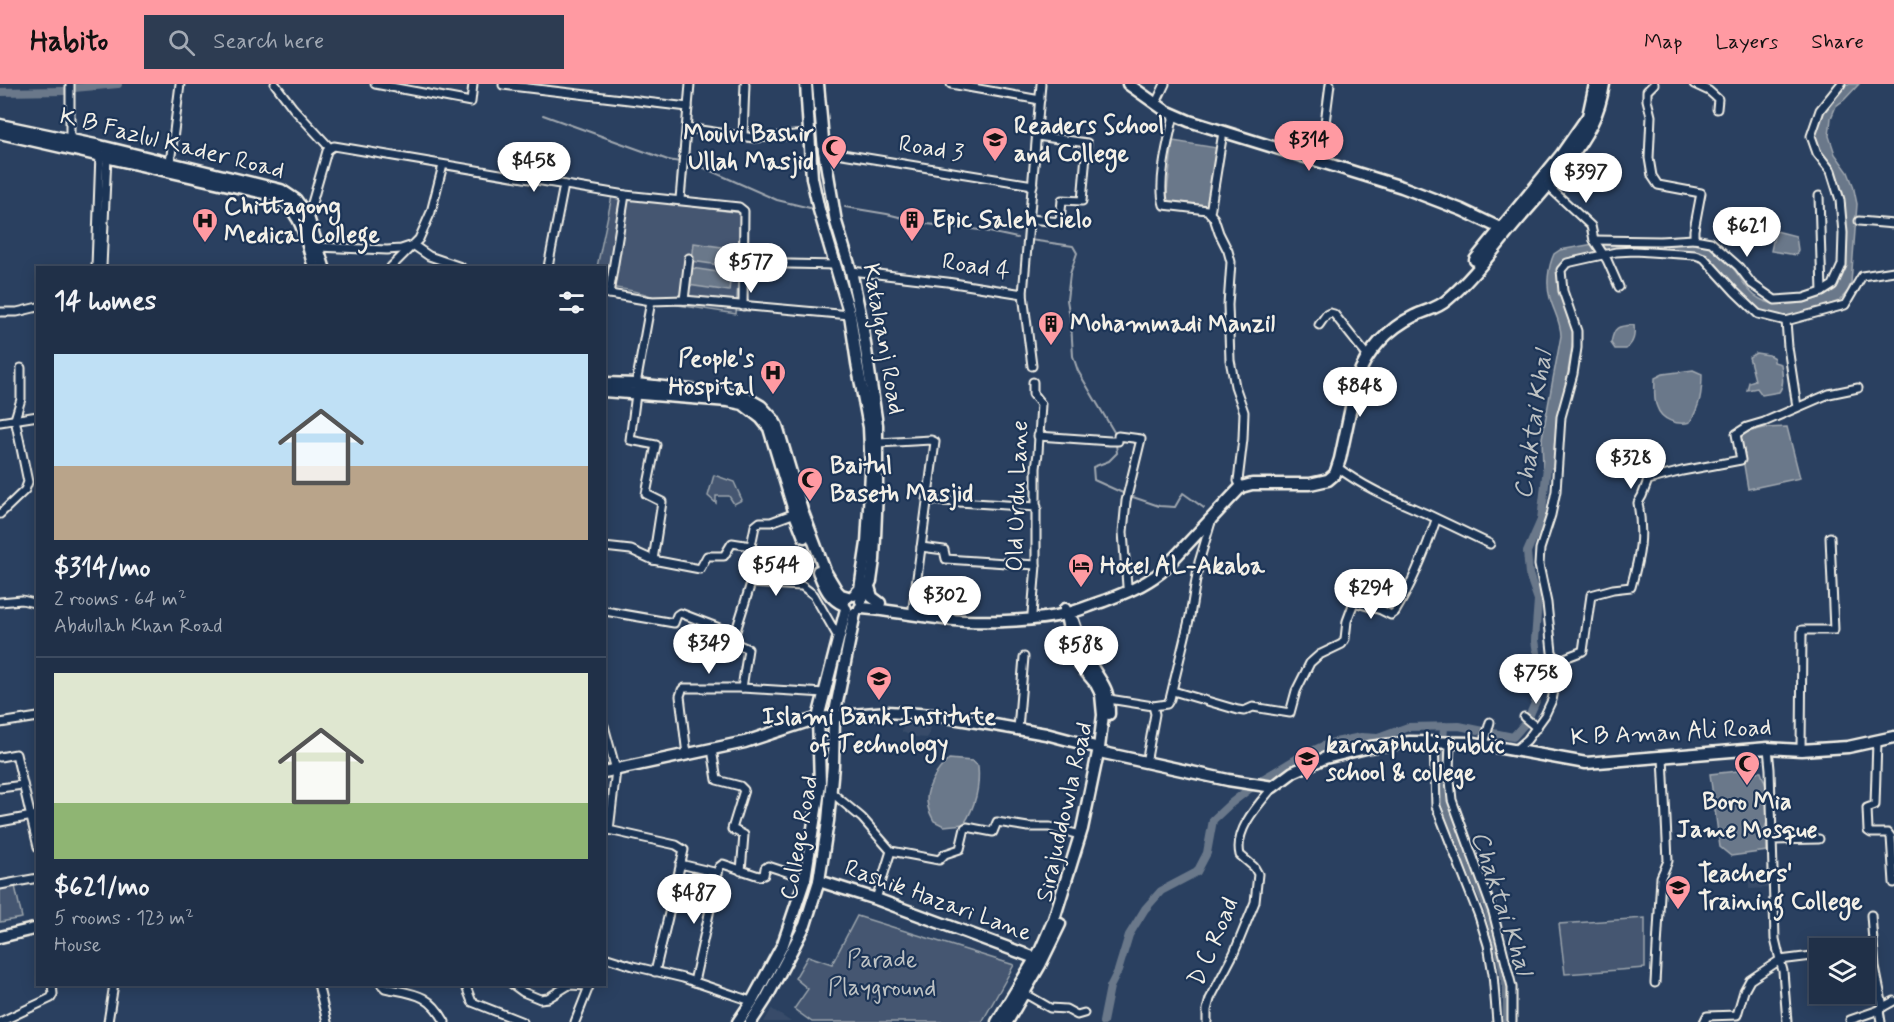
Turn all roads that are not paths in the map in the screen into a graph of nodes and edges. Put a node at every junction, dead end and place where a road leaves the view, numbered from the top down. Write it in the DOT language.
graph roads {
  1 [pos="70,84"];
  2 [pos="180,84"];
  3 [pos="275,84"];
  4 [pos="375,84"];
  5 [pos="473,84"];
  6 [pos="690,84"];
  7 [pos="745,84"];
  8 [pos="806,84"];
  9 [pos="818,84"];
  10 [pos="951,84"];
  11 [pos="1041,84"];
  12 [pos="1128,84"];
  13 [pos="1165,84"];
  14 [pos="1330,84"];
  15 [pos="1654,84"];
  16 [pos="1694,84"];
  17 [pos="1841,84"];
  18 [pos="503,85"];
  19 [pos="1603,85"];
  20 [pos="1040,100"];
  21 [pos="1156,103"];
  22 [pos="688,107"];
  23 [pos="1718,110"];
  24 [pos="1174,115"];
  25 [pos="0,125"];
  26 [pos="687,128"];
  27 [pos="1223,132"];
  28 [pos="0,133"];
  29 [pos="808,134"];
  30 [pos="743,136"];
  31 [pos="1037,136"];
  32 [pos="70,140"];
  33 [pos="330,148"];
  34 [pos="104,151"];
  35 [pos="824,152"];
  36 [pos="1316,159"];
  37 [pos="170,163"];
  38 [pos="443,165"];
  39 [pos="564,185"];
  40 [pos="1033,185"];
  41 [pos="1548,186"];
  42 [pos="625,195"];
  43 [pos="1819,196"];
  44 [pos="680,200"];
  45 [pos="1210,213"];
  46 [pos="308,217"];
  47 [pos="1030,219"];
  48 [pos="1859,221"];
  49 [pos="1894,224"];
  50 [pos="1504,230"];
  51 [pos="1694,239"];
  52 [pos="1594,240"];
  53 [pos="413,245"];
  54 [pos="317,247"];
  55 [pos="1603,255"];
  56 [pos="689,258"];
  57 [pos="743,263"];
  58 [pos="836,265"];
  59 [pos="96,266"];
  60 [pos="102,266"];
  61 [pos="314,266"];
  62 [pos="324,266"];
  63 [pos="392,266"];
  64 [pos="458,266"];
  65 [pos="548,266"];
  66 [pos="851,271"];
  67 [pos="1894,271"];
  68 [pos="1619,287"];
  69 [pos="1822,292"];
  70 [pos="607,293"];
  71 [pos="1023,294"];
  72 [pos="684,300"];
  73 [pos="651,302"];
  74 [pos="742,306"];
  75 [pos="36,307"];
  76 [pos="0,312"];
  77 [pos="850,315"];
  78 [pos="1786,321"];
  79 [pos="1319,325"];
  80 [pos="1365,353"];
  81 [pos="1032,366"];
  82 [pos="21,368"];
  83 [pos="1033,382"];
  84 [pos="606,383"];
  85 [pos="1858,388"];
  86 [pos="636,389"];
  87 [pos="606,391"];
  88 [pos="1797,407"];
  89 [pos="36,416"];
  90 [pos="15,419"];
  91 [pos="0,422"];
  92 [pos="1038,436"];
  93 [pos="878,443"];
  94 [pos="1337,467"];
  95 [pos="1240,484"];
  96 [pos="927,500"];
  97 [pos="1037,507"];
  98 [pos="798,512"];
  99 [pos="0,514"];
  100 [pos="1211,518"];
  101 [pos="1436,520"];
  102 [pos="1830,537"];
  103 [pos="1490,544"];
  104 [pos="751,546"];
  105 [pos="606,547"];
  106 [pos="921,547"];
  107 [pos="653,560"];
  108 [pos="1036,565"];
  109 [pos="751,583"];
  110 [pos="1127,586"];
  111 [pos="869,587"];
  112 [pos="0,603"];
  113 [pos="880,603"];
  114 [pos="36,604"];
  115 [pos="852,604"];
  116 [pos="913,609"];
  117 [pos="1068,610"];
  118 [pos="606,611"];
  119 [pos="1032,614"];
  120 [pos="735,634"];
  121 [pos="838,638"];
  122 [pos="1024,657"];
  123 [pos="1557,661"];
  124 [pos="742,688"];
  125 [pos="1173,691"];
  126 [pos="825,693"];
  127 [pos="1106,701"];
  128 [pos="1153,706"];
  129 [pos="36,717"];
  130 [pos="834,717"];
  131 [pos="1524,717"];
  132 [pos="818,718"];
  133 [pos="1490,722"];
  134 [pos="0,723"];
  135 [pos="1537,728"];
  136 [pos="1018,729"];
  137 [pos="1894,737"];
  138 [pos="606,741"];
  139 [pos="1877,741"];
  140 [pos="1434,742"];
  141 [pos="1450,742"];
  142 [pos="1484,744"];
  143 [pos="1768,748"];
  144 [pos="712,749"];
  145 [pos="1102,750"];
  146 [pos="1801,750"];
  147 [pos="1514,751"];
  148 [pos="687,755"];
  149 [pos="0,757"];
  150 [pos="1663,757"];
  151 [pos="1148,758"];
  152 [pos="610,771"];
  153 [pos="1229,777"];
  154 [pos="23,784"];
  155 [pos="1275,785"];
  156 [pos="0,788"];
  157 [pos="831,792"];
  158 [pos="34,815"];
  159 [pos="0,822"];
  160 [pos="607,830"];
  161 [pos="36,831"];
  162 [pos="1080,835"];
  163 [pos="1819,839"];
  164 [pos="1772,840"];
  165 [pos="891,851"];
  166 [pos="1893,855"];
  167 [pos="680,864"];
  168 [pos="741,870"];
  169 [pos="718,873"];
  170 [pos="36,878"];
  171 [pos="805,878"];
  172 [pos="819,880"];
  173 [pos="1894,883"];
  174 [pos="0,885"];
  175 [pos="876,899"];
  176 [pos="1871,915"];
  177 [pos="36,928"];
  178 [pos="0,937"];
  179 [pos="1809,956"];
  180 [pos="606,958"];
  181 [pos="1780,960"];
  182 [pos="1038,962"];
  183 [pos="656,972"];
  184 [pos="694,982"];
  185 [pos="1654,983"];
  186 [pos="52,986"];
  187 [pos="114,986"];
  188 [pos="318,986"];
  189 [pos="383,986"];
  190 [pos="466,986"];
  191 [pos="515,986"];
  192 [pos="567,986"];
  193 [pos="589,986"];
  194 [pos="1024,993"];
  195 [pos="1894,1001"];
  196 [pos="755,1006"];
  197 [pos="1881,1008"];
  198 [pos="1084,1013"];
  199 [pos="1849,1021"];
  200 [pos="0,1022"];
  201 [pos="108,1022"];
  202 [pos="327,1022"];
  203 [pos="445,1022"];
  204 [pos="524,1022"];
  205 [pos="576,1022"];
  206 [pos="738,1022"];
  207 [pos="751,1022"];
  208 [pos="997,1022"];
  209 [pos="1007,1022"];
  210 [pos="1207,1022"];
  211 [pos="1497,1022"];
  212 [pos="1512,1022"];
  213 [pos="1704,1022"];
  214 [pos="1787,1022"];
  215 [pos="1881,1022"];
  1 -- 32 [label="street"];
  2 -- 37 [label="street"];
  3 -- 33 [label="street"];
  4 -- 5 [label="street"];
  6 -- 22 [label="street"];
  7 -- 30 [label="street"];
  8 -- 29 [label="main road, Katalganj Road"];
  9 -- 35 [label="main road, Katalganj Road"];
  10 -- 20 [label="street"];
  11 -- 20 [label="street"];
  12 -- 21 [label="main road"];
  13 -- 21 [label="street"];
  14 -- 36 [label="street"];
  15 -- 51 [label="street"];
  16 -- 23 [label="street"];
  17 -- 69 [label="street"];
  18 -- 22 [label="street"];
  19 -- 41 [label="main road"];
  19 -- 50 [label="main road"];
  20 -- 31 [label="street"];
  21 -- 24 [label="main road"];
  22 -- 26 [label="street"];
  24 -- 27 [label="main road"];
  24 -- 45 [label="street"];
  25 -- 32 [label="main road, K B Fazlul Kader Road"];
  26 -- 30 [label="street"];
  26 -- 44 [label="street"];
  27 -- 36 [label="main road"];
  27 -- 45 [label="street"];
  28 -- 34 [label="main road, K B Fazlul Kader Road"];
  29 -- 30 [label="street"];
  29 -- 58 [label="main road, Katalganj Road"];
  31 -- 40 [label="street"];
  31 -- 47 [label="street"];
  32 -- 34 [label="main road, K B Fazlul Kader Road"];
  33 -- 38 [label="street"];
  33 -- 46 [label="street"];
  34 -- 37 [label="main road, K B Fazlul Kader Road"];
  34 -- 59 [label="street"];
  34 -- 60 [label="street"];
  34 -- 61 [label="main road, K B Fazlul Kader Road"];
  35 -- 40 [label="street, Road 3"];
  35 -- 66 [label="main road, Katalganj Road"];
  36 -- 50 [label="main road"];
  37 -- 46 [label="main road, K B Fazlul Kader Road"];
  38 -- 39 [label="street"];
  38 -- 53 [label="street"];
  39 -- 42 [label="street"];
  39 -- 65 [label="street"];
  40 -- 47 [label="street"];
  41 -- 50 [label="main road"];
  41 -- 52 [label="street"];
  42 -- 44 [label="street"];
  42 -- 70 [label="street"];
  43 -- 69 [label="street"];
  44 -- 57 [label="street"];
  45 -- 95 [label="street"];
  46 -- 54 [label="main road, K B Fazlul Kader Road"];
  47 -- 71 [label="street"];
  48 -- 49 [label="street"];
  50 -- 80 [label="main road"];
  50 -- 94 [label="main road"];
  51 -- 52 [label="street"];
  51 -- 69 [label="street"];
  52 -- 55 [label="street"];
  53 -- 54 [label="street"];
  53 -- 63 [label="street"];
  53 -- 64 [label="street"];
  54 -- 62 [label="main road, K B Fazlul Kader Road"];
  55 -- 68 [label="street"];
  55 -- 78 [label="street"];
  55 -- 123 [label="street"];
  56 -- 72 [label="street"];
  57 -- 58 [label="street"];
  57 -- 74 [label="street"];
  58 -- 77 [label="main road, Katalganj Road"];
  66 -- 71 [label="street, Road 4"];
  66 -- 93 [label="main road, Katalganj Road"];
  67 -- 78 [label="street"];
  70 -- 73 [label="street"];
  71 -- 81 [label="street, Road 4"];
  72 -- 73 [label="street"];
  72 -- 74 [label="street"];
  73 -- 86 [label="street"];
  74 -- 77 [label="street"];
  75 -- 76 [label="street"];
  77 -- 115 [label="main road, Katalganj Road"];
  78 -- 88 [label="street"];
  79 -- 80 [label="street"];
  80 -- 95 [label="main road"];
  82 -- 90 [label="street"];
  83 -- 92 [label="street, Old Urdu Lane"];
  84 -- 86 [label="main road"];
  85 -- 88 [label="street"];
  86 -- 87 [label="main road"];
  86 -- 98 [label="main road"];
  86 -- 107 [label="street"];
  88 -- 123 [label="street"];
  89 -- 90 [label="street"];
  90 -- 91 [label="street"];
  90 -- 99 [label="street"];
  92 -- 97 [label="street, Old Urdu Lane"];
  92 -- 110 [label="street"];
  93 -- 96 [label="street"];
  93 -- 111 [label="main road, Katalganj Road"];
  94 -- 95 [label="main road"];
  94 -- 101 [label="street"];
  95 -- 100 [label="main road"];
  95 -- 110 [label="main road"];
  96 -- 97 [label="street"];
  96 -- 106 [label="street"];
  97 -- 108 [label="street, Old Urdu Lane"];
  98 -- 104 [label="street"];
  98 -- 115 [label="main road"];
  100 -- 117 [label="main road"];
  100 -- 125 [label="street"];
  101 -- 103 [label="street"];
  101 -- 125 [label="street"];
  102 -- 146 [label="street"];
  104 -- 107 [label="street"];
  104 -- 109 [label="street"];
  105 -- 107 [label="street"];
  106 -- 108 [label="street"];
  106 -- 116 [label="street"];
  108 -- 119 [label="street, Old Urdu Lane"];
  109 -- 120 [label="street"];
  109 -- 121 [label="street"];
  110 -- 117 [label="main road"];
  111 -- 113 [label="main road"];
  111 -- 115 [label="main road, Katalganj Road"];
  112 -- 114 [label="street"];
  113 -- 115 [label="main road"];
  113 -- 116 [label="main road"];
  115 -- 117 [label="main road"];
  115 -- 121 [label="main road, College Road"];
  115 -- 130 [label="main road, College Road"];
  116 -- 119 [label="main road"];
  117 -- 119 [label="main road"];
  117 -- 127 [label="main road, Sirajuddowla Road"];
  118 -- 120 [label="street"];
  120 -- 124 [label="street"];
  121 -- 126 [label="main road, College Road"];
  122 -- 136 [label="street"];
  123 -- 135 [label="street"];
  124 -- 126 [label="street"];
  124 -- 148 [label="street"];
  125 -- 128 [label="street"];
  126 -- 132 [label="main road, College Road"];
  127 -- 128 [label="street"];
  127 -- 145 [label="main road, Sirajuddowla Road"];
  128 -- 151 [label="street"];
  129 -- 134 [label="street"];
  130 -- 132 [label="main road"];
  130 -- 136 [label="main road"];
  130 -- 157 [label="main road, College Road"];
  131 -- 135 [label="street"];
  132 -- 144 [label="main road"];
  132 -- 171 [label="main road, College Road"];
  133 -- 142 [label="street"];
  135 -- 147 [label="street"];
  136 -- 145 [label="main road"];
  137 -- 139 [label="main road, K B Aman Ali Road"];
  138 -- 152 [label="street"];
  139 -- 146 [label="main road, K B Aman Ali Road"];
  139 -- 166 [label="street"];
  140 -- 141 [label="main road, K B Aman Ali Road"];
  140 -- 155 [label="main road"];
  140 -- 211 [label="street"];
  141 -- 142 [label="main road, K B Aman Ali Road"];
  141 -- 212 [label="street"];
  142 -- 147 [label="main road, K B Aman Ali Road"];
  143 -- 146 [label="main road, K B Aman Ali Road"];
  143 -- 150 [label="main road, K B Aman Ali Road"];
  143 -- 164 [label="street"];
  144 -- 148 [label="main road"];
  144 -- 168 [label="street"];
  145 -- 151 [label="main road"];
  145 -- 153 [label="main road"];
  145 -- 162 [label="main road, Sirajuddowla Road"];
  145 -- 182 [label="main road, Sirajuddowla Road"];
  147 -- 150 [label="main road, K B Aman Ali Road"];
  148 -- 152 [label="main road"];
  149 -- 154 [label="street"];
  150 -- 185 [label="street"];
  151 -- 153 [label="main road"];
  152 -- 160 [label="street"];
  153 -- 155 [label="main road"];
  154 -- 156 [label="street"];
  154 -- 158 [label="street"];
  155 -- 210 [label="street, D C Road"];
  157 -- 165 [label="street"];
  157 -- 172 [label="main road, College Road"];
  158 -- 159 [label="street"];
  158 -- 161 [label="street"];
  160 -- 167 [label="street"];
  162 -- 165 [label="street"];
  162 -- 182 [label="main road, Sirajuddowla Road"];
  163 -- 164 [label="street"];
  164 -- 181 [label="street"];
  165 -- 175 [label="street"];
  166 -- 173 [label="street"];
  167 -- 169 [label="street"];
  167 -- 183 [label="street"];
  168 -- 169 [label="street"];
  168 -- 171 [label="street"];
  169 -- 184 [label="street"];
  170 -- 174 [label="street"];
  171 -- 196 [label="main road, College Road"];
  172 -- 175 [label="main road, Rashik Hazari Lane"];
  172 -- 196 [label="main road, College Road"];
  175 -- 182 [label="main road, Rashik Hazari Lane"];
  176 -- 197 [label="street"];
  177 -- 178 [label="main road"];
  179 -- 181 [label="street"];
  180 -- 183 [label="street"];
  181 -- 213 [label="street"];
  181 -- 214 [label="street"];
  182 -- 194 [label="main road, Sirajuddowla Road"];
  182 -- 208 [label="main road, Sirajuddowla Road"];
  183 -- 184 [label="street"];
  184 -- 196 [label="street"];
  186 -- 200 [label="street"];
  187 -- 201 [label="street"];
  188 -- 202 [label="street"];
  189 -- 203 [label="street"];
  190 -- 204 [label="street"];
  191 -- 192 [label="street"];
  193 -- 205 [label="street"];
  194 -- 198 [label="street"];
  194 -- 209 [label="main road, Sirajuddowla Road"];
  195 -- 197 [label="street"];
  196 -- 206 [label="main road, College Road"];
  196 -- 207 [label="main road, College Road"];
  197 -- 199 [label="street"];
  197 -- 215 [label="street"];
}
